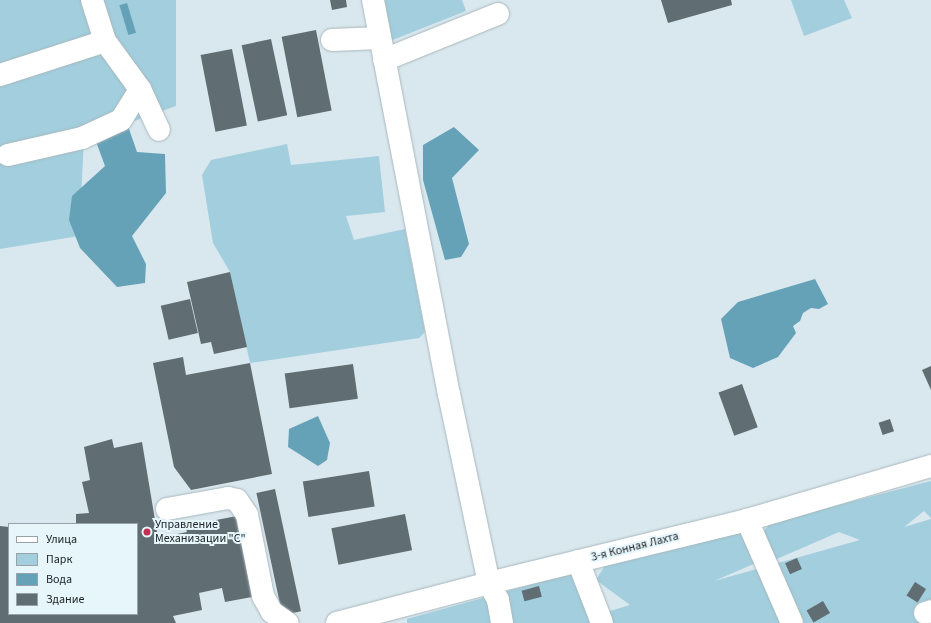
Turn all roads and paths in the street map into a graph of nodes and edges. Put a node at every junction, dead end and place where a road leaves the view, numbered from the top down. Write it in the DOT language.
graph roads {
  1 [pos="92,0"];
  2 [pos="373,0"];
  3 [pos="498,14"];
  4 [pos="380,38"];
  5 [pos="332,40"];
  6 [pos="105,41"];
  7 [pos="384,60"];
  8 [pos="0,75"];
  9 [pos="140,88"];
  10 [pos="159,130"];
  11 [pos="8,155"];
  12 [pos="931,466"];
  13 [pos="167,509"];
  14 [pos="747,520"];
  15 [pos="578,561"];
  16 [pos="489,582"];
  17 [pos="288,623"];
  18 [pos="337,623"];
  19 [pos="502,623"];
  20 [pos="602,623"];
  21 [pos="792,623"];
  1 -- 6 [label="street"];
  2 -- 4 [label="street"];
  3 -- 7 [label="street"];
  4 -- 5 [label="street"];
  4 -- 7 [label="street"];
  6 -- 8 [label="street"];
  6 -- 9 [label="street"];
  7 -- 16 [label="street"];
  9 -- 10 [label="street"];
  9 -- 11 [label="street"];
  12 -- 14 [label="street, 3-я Конная Лахта"];
  13 -- 17 [label="street"];
  14 -- 15 [label="street, 3-я Конная Лахта"];
  14 -- 21 [label="street"];
  15 -- 16 [label="street, 3-я Конная Лахта"];
  15 -- 20 [label="street"];
  16 -- 18 [label="street, 3-я Конная Лахта"];
  16 -- 19 [label="street"];
}
